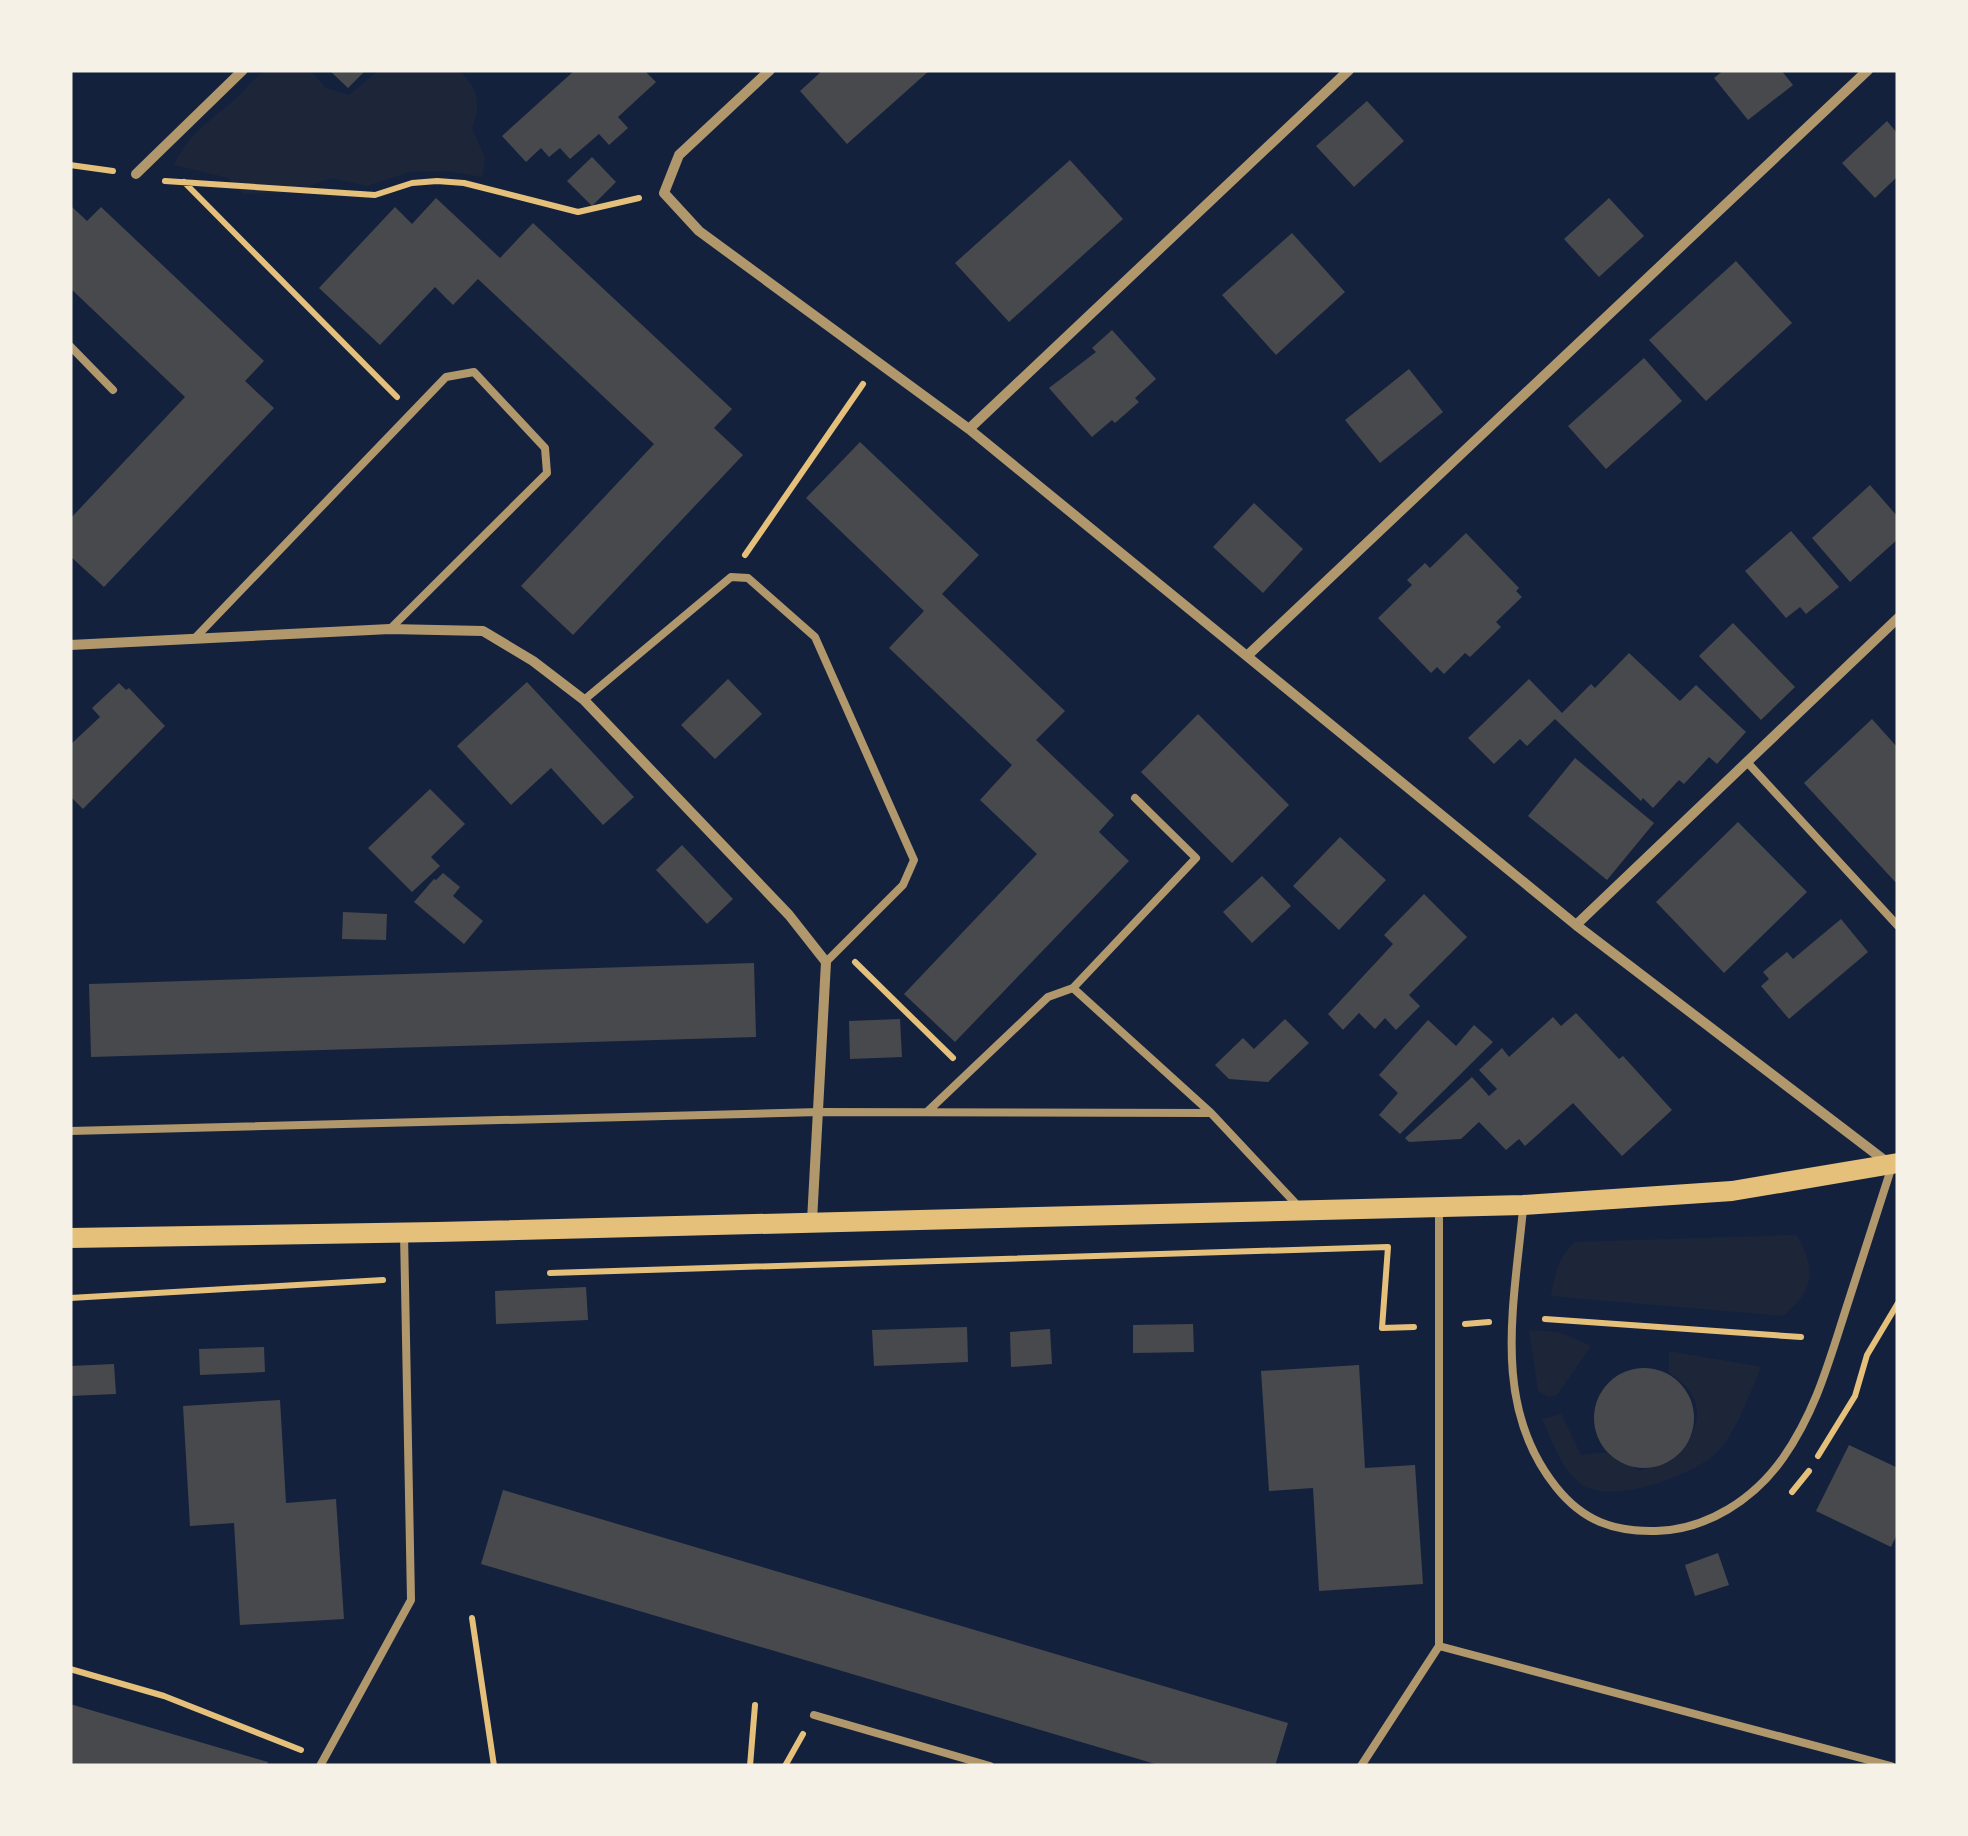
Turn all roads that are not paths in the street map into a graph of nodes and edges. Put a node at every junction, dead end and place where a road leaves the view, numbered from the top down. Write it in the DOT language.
graph roads {
  1 [pos="243,70"];
  2 [pos="770,70"];
  3 [pos="1348,70"];
  4 [pos="1868,70"];
  5 [pos="136,174"];
  6 [pos="70,346"];
  7 [pos="113,390"];
  8 [pos="969,429"];
  9 [pos="1898,618"];
  10 [pos="390,629"];
  11 [pos="196,638"];
  12 [pos="70,645"];
  13 [pos="1247,656"];
  14 [pos="584,700"];
  15 [pos="1747,762"];
  16 [pos="1135,798"];
  17 [pos="1576,925"];
  18 [pos="1898,926"];
  19 [pos="826,962"];
  20 [pos="1073,988"];
  21 [pos="820,1112"];
  22 [pos="927,1112"];
  23 [pos="1210,1114"];
  24 [pos="70,1131"];
  25 [pos="1896,1166"];
  26 [pos="1523,1205"];
  27 [pos="1438,1206"];
  28 [pos="1302,1210"];
  29 [pos="812,1221"];
  30 [pos="404,1233"];
  31 [pos="70,1238"];
  32 [pos="1439,1646"];
  33 [pos="814,1716"];
  34 [pos="322,1763"];
  35 [pos="990,1766"];
  36 [pos="1361,1766"];
  37 [pos="1891,1766"];
  1 -- 5 [label="street"];
  2 -- 8 [label="street"];
  3 -- 8 [label="street"];
  4 -- 13 [label="street"];
  6 -- 7 [label="lane"];
  8 -- 13 [label="street"];
  9 -- 15 [label="street"];
  10 -- 11 [label="street"];
  10 -- 11 [label="lane"];
  10 -- 14 [label="street"];
  11 -- 12 [label="street"];
  13 -- 17 [label="street"];
  14 -- 19 [label="street"];
  14 -- 19 [label="lane"];
  15 -- 17 [label="street"];
  15 -- 18 [label="lane"];
  16 -- 20 [label="lane"];
  17 -- 25 [label="street"];
  19 -- 21 [label="street"];
  20 -- 22 [label="lane"];
  20 -- 23 [label="lane"];
  21 -- 22 [label="lane"];
  21 -- 24 [label="lane"];
  21 -- 29 [label="street"];
  22 -- 23 [label="lane"];
  23 -- 28 [label="lane"];
  25 -- 26 [label="main road"];
  25 -- 26 [label="lane"];
  26 -- 27 [label="main road"];
  27 -- 28 [label="main road"];
  27 -- 32 [label="lane"];
  28 -- 29 [label="main road"];
  29 -- 30 [label="main road"];
  30 -- 31 [label="main road"];
  30 -- 34 [label="lane"];
  32 -- 36 [label="lane"];
  32 -- 37 [label="lane"];
  33 -- 35 [label="lane"];
}
